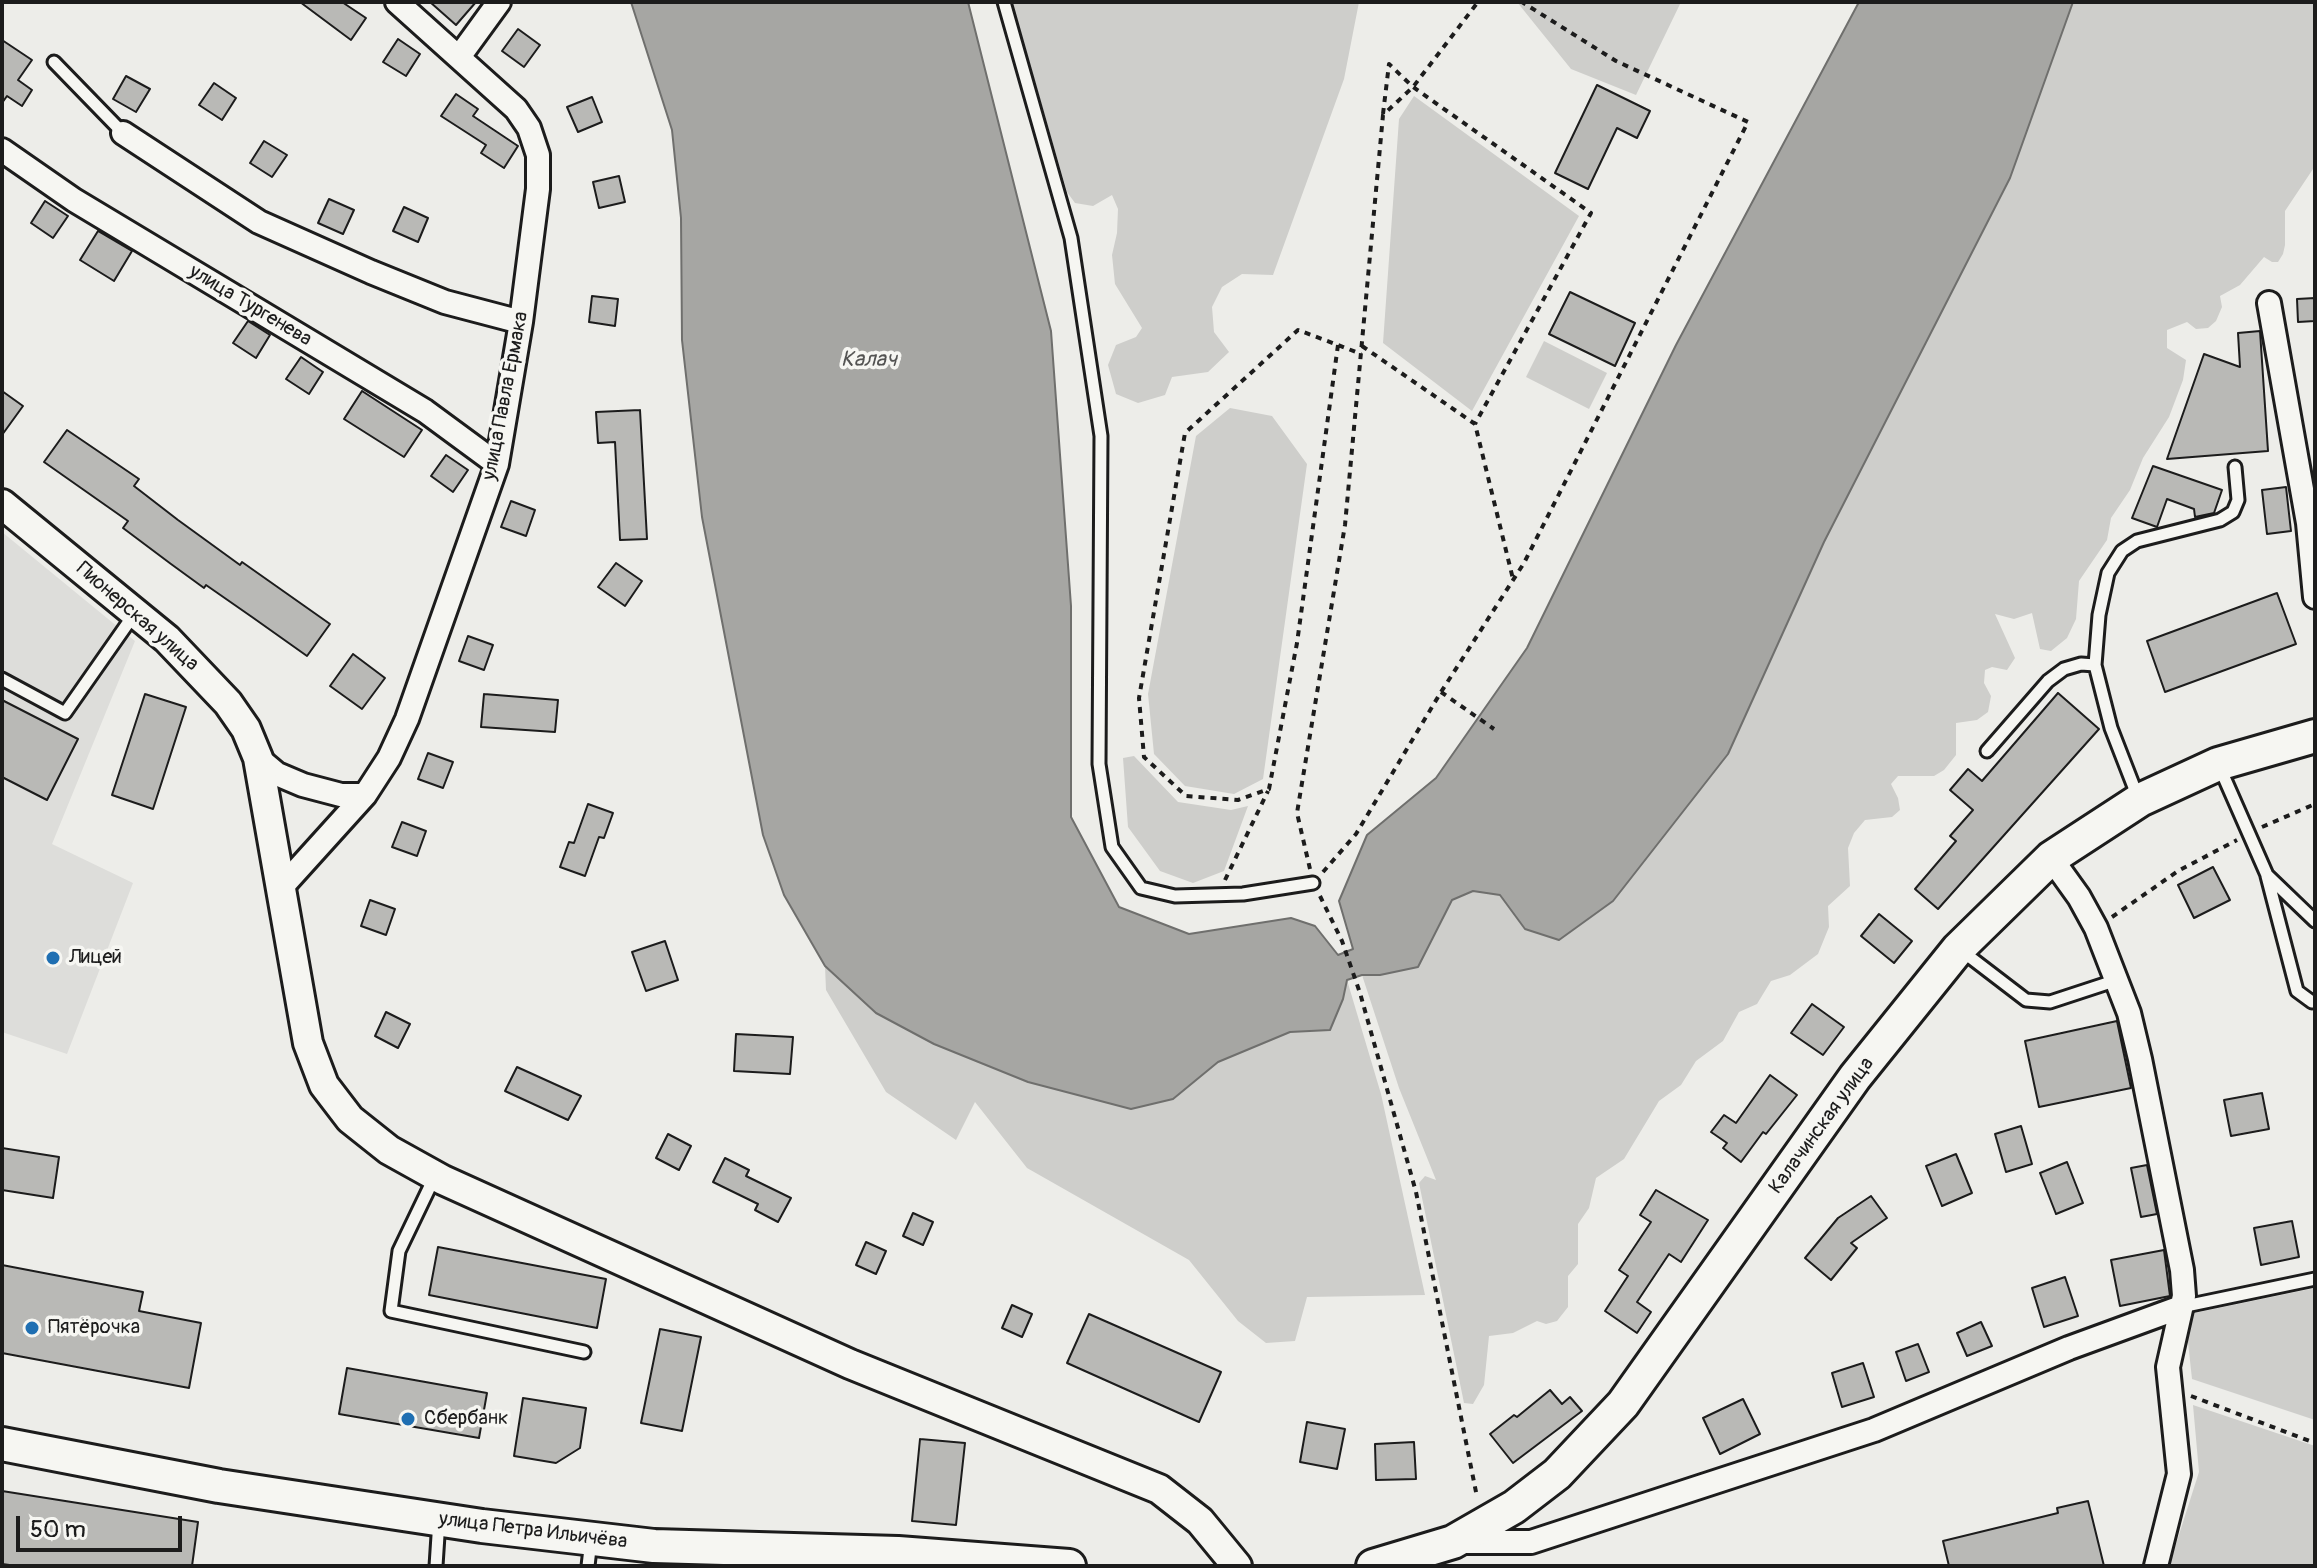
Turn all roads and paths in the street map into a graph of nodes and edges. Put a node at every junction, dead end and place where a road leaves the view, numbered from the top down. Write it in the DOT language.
graph roads {
  1 [pos="397,2"];
  2 [pos="499,2"];
  3 [pos="1004,2"];
  4 [pos="1478,2"];
  5 [pos="1522,2"];
  6 [pos="459,57"];
  7 [pos="54,62"];
  8 [pos="1413,87"];
  9 [pos="1383,115"];
  10 [pos="123,133"];
  11 [pos="2,150"];
  12 [pos="2269,303"];
  13 [pos="521,322"];
  14 [pos="1338,345"];
  15 [pos="1362,346"];
  16 [pos="1361,354"];
  17 [pos="1475,424"];
  18 [pos="497,464"];
  19 [pos="2235,467"];
  20 [pos="2,504"];
  21 [pos="1513,579"];
  22 [pos="2315,597"];
  23 [pos="135,613"];
  24 [pos="2095,665"];
  25 [pos="2,679"];
  26 [pos="1441,692"];
  27 [pos="1494,729"];
  28 [pos="2315,736"];
  29 [pos="1987,751"];
  30 [pos="258,758"];
  31 [pos="2218,764"];
  32 [pos="1269,789"];
  33 [pos="365,795"];
  34 [pos="2140,800"];
  35 [pos="2315,804"];
  36 [pos="2248,834"];
  37 [pos="2051,858"];
  38 [pos="2267,875"];
  39 [pos="1313,883"];
  40 [pos="281,888"];
  41 [pos="1208,895"];
  42 [pos="2315,921"];
  43 [pos="2096,928"];
  44 [pos="1958,949"];
  45 [pos="2117,980"];
  46 [pos="2315,1001"];
  47 [pos="435,1175"];
  48 [pos="2315,1279"];
  49 [pos="2181,1307"];
  50 [pos="584,1352"];
  51 [pos="2170,1388"];
  52 [pos="2315,1443"];
  53 [pos="2,1444"];
  54 [pos="439,1520"];
  55 [pos="1483,1525"];
  56 [pos="1453,1542"];
  57 [pos="589,1552"];
  58 [pos="852,1559"];
  59 [pos="436,1566"];
  60 [pos="1069,1566"];
  61 [pos="1237,1566"];
  62 [pos="1373,1566"];
  63 [pos="2156,1566"];
  1 -- 6 [label="street, улица Павла Ермака"];
  2 -- 6 [label="street"];
  3 -- 41 [label="lane"];
  4 -- 8 [label="path"];
  5 -- 21 [label="path"];
  6 -- 13 [label="street, улица Павла Ермака"];
  7 -- 10 [label="lane"];
  8 -- 9 [label="path"];
  8 -- 9 [label="path"];
  8 -- 17 [label="path"];
  9 -- 15 [label="path"];
  10 -- 13 [label="street"];
  11 -- 18 [label="street, улица Тургенева"];
  12 -- 22 [label="street"];
  13 -- 18 [label="street, улица Павла Ермака"];
  14 -- 16 [label="path"];
  14 -- 32 [label="path"];
  14 -- 32 [label="path"];
  15 -- 16 [label="path"];
  15 -- 17 [label="path"];
  16 -- 39 [label="path"];
  17 -- 21 [label="path"];
  18 -- 33 [label="street, улица Павла Ермака"];
  19 -- 24 [label="lane"];
  20 -- 23 [label="street, Пионерская улица"];
  21 -- 26 [label="path"];
  23 -- 25 [label="lane"];
  23 -- 30 [label="street, Пионерская улица"];
  24 -- 29 [label="lane"];
  24 -- 34 [label="lane"];
  26 -- 27 [label="path"];
  26 -- 39 [label="path"];
  28 -- 31 [label="main road, Калачинская улица"];
  30 -- 33 [label="street"];
  30 -- 40 [label="street, Пионерская улица"];
  31 -- 34 [label="main road, Калачинская улица"];
  31 -- 36 [label="lane"];
  32 -- 41 [label="path"];
  33 -- 40 [label="street, улица Павла Ермака"];
  34 -- 37 [label="main road, Калачинская улица"];
  35 -- 36 [label="path"];
  36 -- 38 [label="lane"];
  36 -- 43 [label="path"];
  37 -- 43 [label="street"];
  37 -- 44 [label="main road, Калачинская улица"];
  38 -- 42 [label="lane"];
  38 -- 46 [label="lane"];
  39 -- 41 [label="lane"];
  39 -- 55 [label="path"];
  40 -- 47 [label="street, Пионерская улица"];
  43 -- 45 [label="street"];
  44 -- 45 [label="lane"];
  44 -- 55 [label="main road, Калачинская улица"];
  45 -- 49 [label="street"];
  47 -- 50 [label="lane"];
  47 -- 61 [label="street, Пионерская улица"];
  48 -- 49 [label="lane"];
  49 -- 51 [label="street"];
  49 -- 56 [label="street"];
  51 -- 52 [label="path"];
  51 -- 63 [label="street"];
  53 -- 54 [label="main road, улица Петра Ильичёва"];
  54 -- 57 [label="main road, улица Петра Ильичёва"];
  54 -- 59 [label="lane"];
  55 -- 56 [label="main road, Калачинская улица"];
  56 -- 62 [label="main road, Калачинская улица"];
  57 -- 58 [label="main road, улица Петра Ильичёва"];
  58 -- 60 [label="main road, улица Петра Ильичёва"];
}
